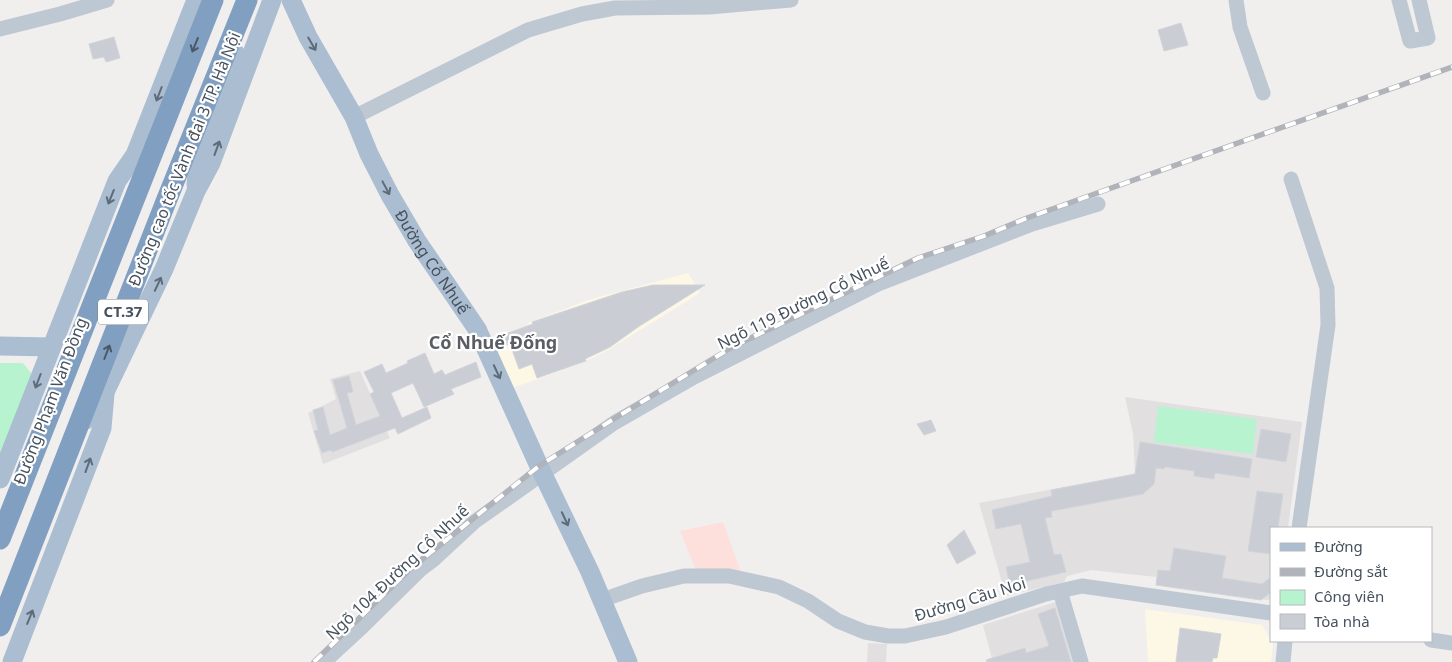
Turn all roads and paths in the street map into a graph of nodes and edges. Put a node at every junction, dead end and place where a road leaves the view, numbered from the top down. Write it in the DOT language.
graph roads {
  1 [pos="107,0"];
  2 [pos="196,0"];
  3 [pos="213,0"];
  4 [pos="247,0"];
  5 [pos="255,0"];
  6 [pos="272,0"];
  7 [pos="290,0"];
  8 [pos="791,0"];
  9 [pos="1236,0"];
  10 [pos="1399,0"];
  11 [pos="1419,0"];
  12 [pos="0,29"];
  13 [pos="1263,93"];
  14 [pos="354,117"];
  15 [pos="134,155"];
  16 [pos="1291,179"];
  17 [pos="196,192"];
  18 [pos="1098,204"];
  19 [pos="0,346"];
  20 [pos="52,347"];
  21 [pos="106,390"];
  22 [pos="544,474"];
  23 [pos="0,479"];
  24 [pos="1299,527"];
  25 [pos="0,532"];
  26 [pos="0,539"];
  27 [pos="1060,591"];
  28 [pos="602,600"];
  29 [pos="1270,613"];
  30 [pos="0,626"];
  31 [pos="0,637"];
  32 [pos="1432,640"];
  33 [pos="1285,642"];
  34 [pos="1452,643"];
  35 [pos="12,662"];
  36 [pos="324,662"];
  37 [pos="628,662"];
  38 [pos="1081,662"];
  39 [pos="1283,662"];
  1 -- 12 [label="street"];
  2 -- 15 [label="main road, Đường Phạm Văn Đồng, one-way"];
  3 -- 26 [label="highway, Đường cao tốc Vành đai 3 TP. Hà Nội / CT.37, one-way"];
  30 -- 4 [label="highway, Đường cao tốc Vành đai 3 TP. Hà Nội / CT.37, one-way"];
  5 -- 17 [label="main road"];
  17 -- 6 [label="main road, one-way"];
  7 -- 14 [label="main road, Đường Cổ Nhuế, one-way"];
  8 -- 14 [label="street"];
  9 -- 13 [label="street"];
  10 -- 11 [label="street"];
  14 -- 22 [label="main road, Đường Cổ Nhuế, one-way"];
  15 -- 20 [label="main road, Đường Phạm Văn Đồng, one-way"];
  15 -- 25 [label="main road, Đường Phạm Văn Đồng"];
  16 -- 24 [label="street"];
  21 -- 17 [label="main road, one-way"];
  18 -- 22 [label="street, Ngõ 119 Đường Cổ Nhuế"];
  19 -- 20 [label="main road"];
  20 -- 23 [label="main road, Đường Phạm Văn Đồng, one-way"];
  21 -- 31 [label="main road"];
  35 -- 21 [label="main road, one-way"];
  22 -- 28 [label="main road, Đường Cổ Nhuế, one-way"];
  22 -- 36 [label="street, Ngõ 104 Đường Cổ Nhuế"];
  27 -- 28 [label="street, Đường Cầu Noi"];
  27 -- 29 [label="street, Đường Cầu Noi"];
  27 -- 38 [label="street"];
  28 -- 37 [label="main road, Đường Cổ Nhuế"];
  32 -- 34 [label="street"];
  33 -- 39 [label="street"];
}
